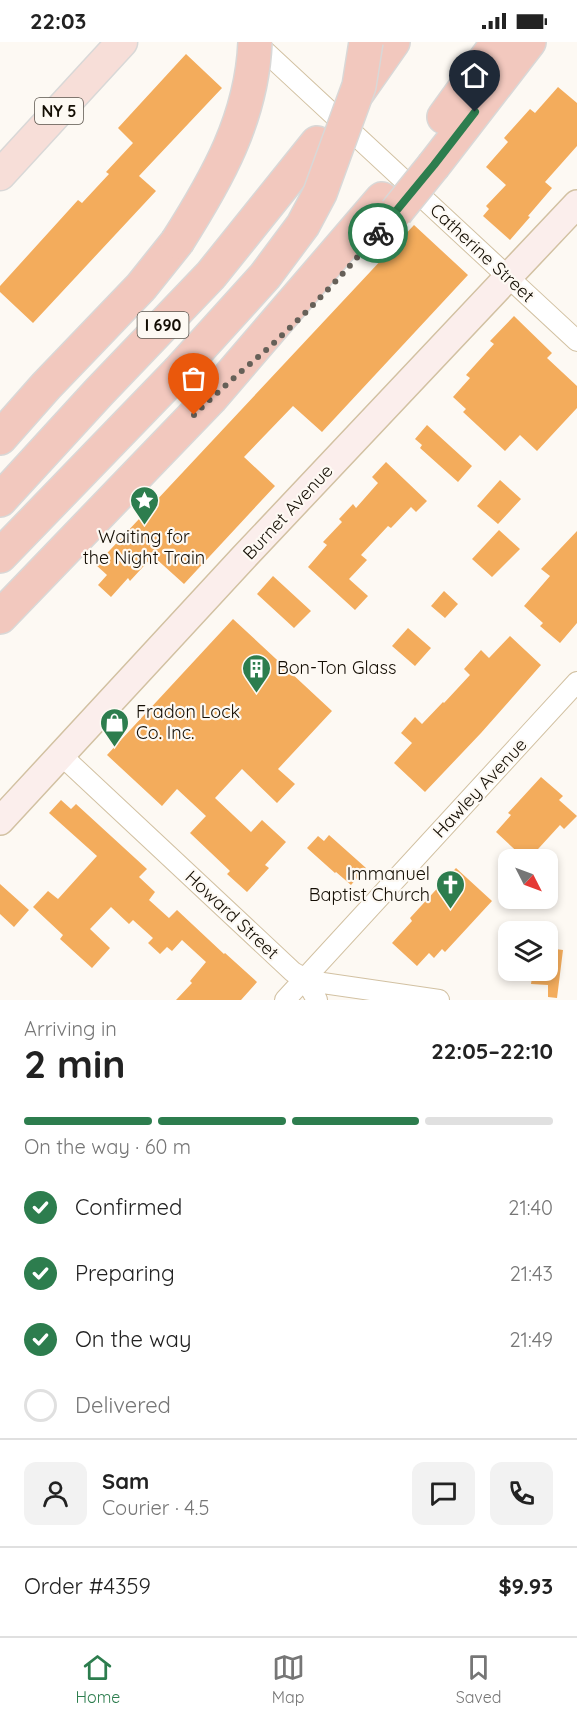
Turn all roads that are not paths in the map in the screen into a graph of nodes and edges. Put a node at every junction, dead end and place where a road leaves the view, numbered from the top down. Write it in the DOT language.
graph roads {
  1 [pos="122,42"];
  2 [pos="255,42"];
  3 [pos="366,42"];
  4 [pos="393,42"];
  5 [pos="498,42"];
  6 [pos="529,42"];
  7 [pos="427,159"];
  8 [pos="0,175"];
  9 [pos="577,204"];
  10 [pos="509,277"];
  11 [pos="577,341"];
  12 [pos="0,438"];
  13 [pos="0,500"];
  14 [pos="0,556"];
  15 [pos="0,617"];
  16 [pos="577,682"];
  17 [pos="61,755"];
  18 [pos="0,821"];
  19 [pos="305,979"];
  20 [pos="285,1000"];
  21 [pos="317,1000"];
  22 [pos="439,1000"];
  1 -- 8 [label="main road, NY 5"];
  2 -- 10 [label="street, Catherine Street"];
  2 -- 12 [label="highway, bridge"];
  3 -- 14 [label="highway, bridge"];
  4 -- 13 [label="highway, I 690, bridge"];
  5 -- 7 [label="highway"];
  6 -- 7 [label="highway"];
  7 -- 15 [label="highway"];
  9 -- 10 [label="street, Burnet Avenue"];
  10 -- 11 [label="street, Catherine Street"];
  10 -- 17 [label="street, Burnet Avenue"];
  16 -- 19 [label="street, Hawley Avenue"];
  17 -- 18 [label="street, Burnet Avenue"];
  17 -- 19 [label="street, Howard Street"];
  19 -- 20 [label="street, Hawley Avenue"];
  19 -- 21 [label="street"];
  19 -- 22 [label="street, Howard Street"];
}
